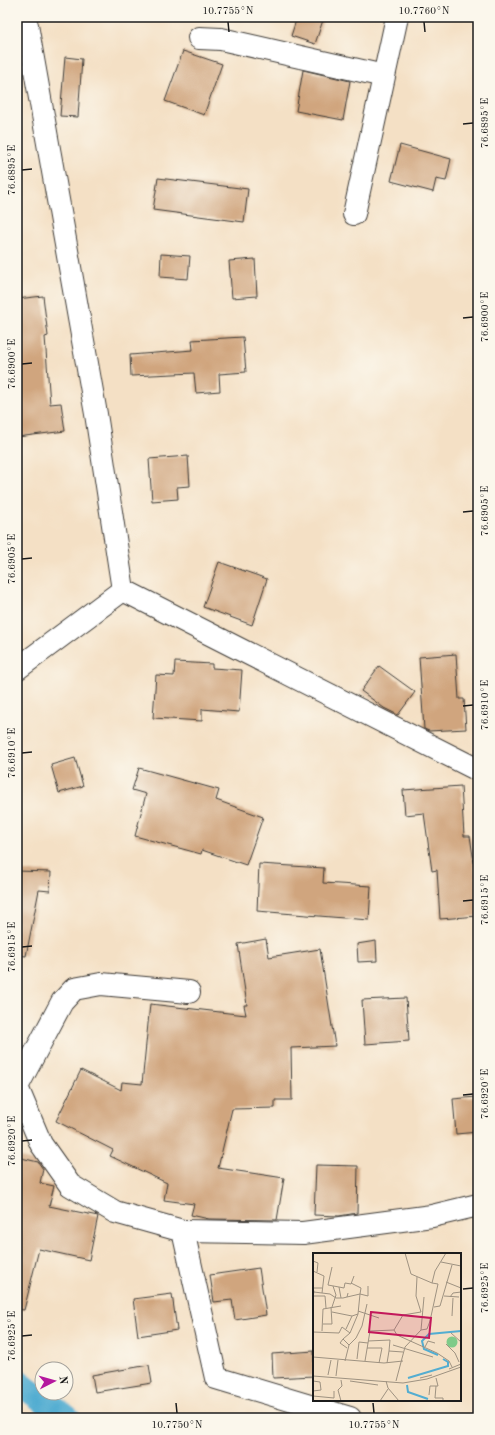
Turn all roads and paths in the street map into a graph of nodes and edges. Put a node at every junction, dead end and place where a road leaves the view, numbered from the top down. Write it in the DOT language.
graph roads {
  1 [pos="397,17"];
  2 [pos="17,24"];
  3 [pos="199,38"];
  4 [pos="384,76"];
  5 [pos="354,214"];
  6 [pos="123,590"];
  7 [pos="17,670"];
  8 [pos="478,770"];
  9 [pos="189,992"];
  10 [pos="17,1087"];
  11 [pos="478,1205"];
  12 [pos="183,1231"];
  13 [pos="350,1418"];
  1 -- 4 [label="street"];
  2 -- 6 [label="street"];
  3 -- 4 [label="street"];
  4 -- 5 [label="street"];
  6 -- 7 [label="street"];
  6 -- 8 [label="street"];
  9 -- 10 [label="street"];
  10 -- 12 [label="street"];
  11 -- 12 [label="street"];
  12 -- 13 [label="street"];
}
